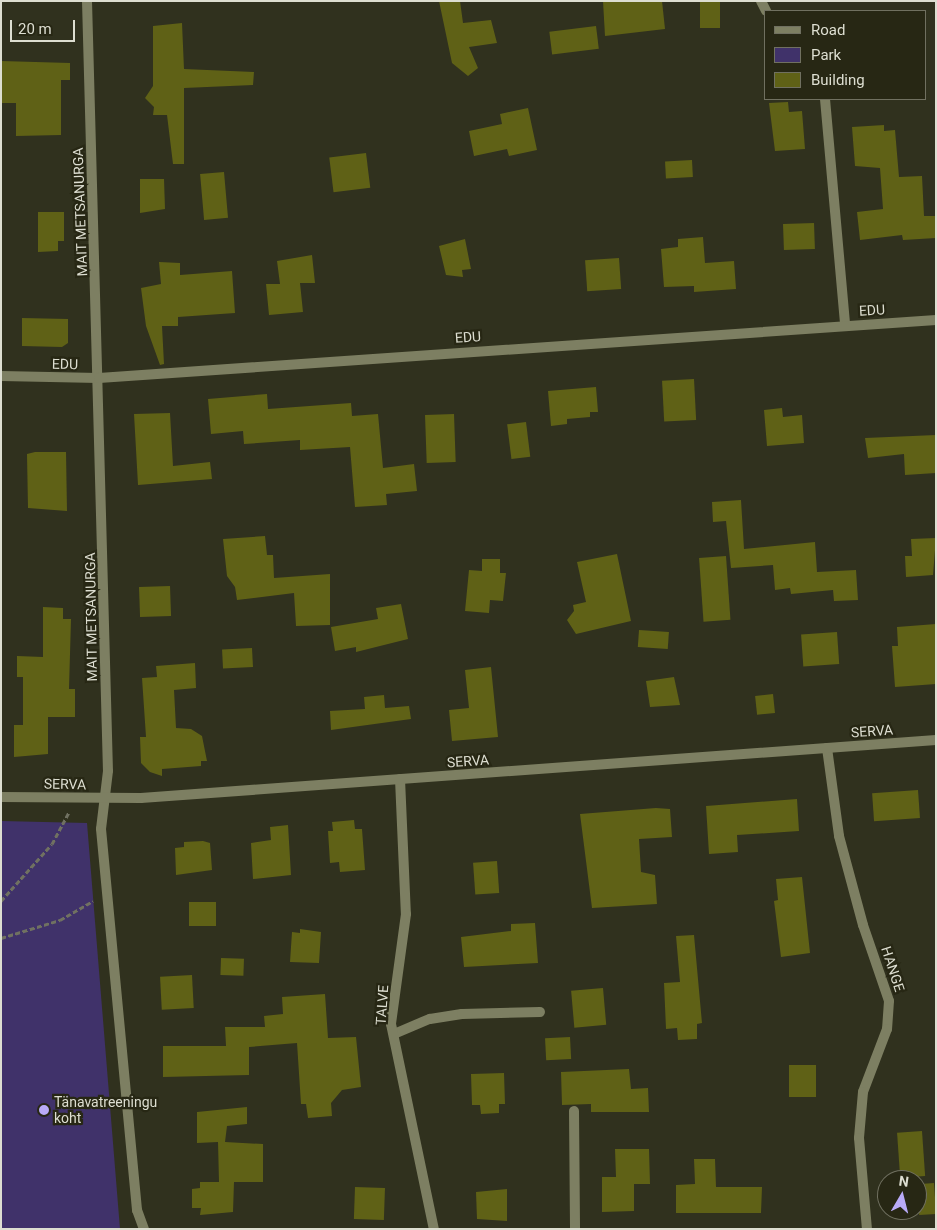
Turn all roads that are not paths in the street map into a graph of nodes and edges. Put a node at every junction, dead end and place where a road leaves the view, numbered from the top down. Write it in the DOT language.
graph roads {
  1 [pos="87,1"];
  2 [pos="825,100"];
  3 [pos="936,320"];
  4 [pos="845,325"];
  5 [pos="1,376"];
  6 [pos="98,378"];
  7 [pos="936,740"];
  8 [pos="828,748"];
  9 [pos="400,779"];
  10 [pos="1,797"];
  11 [pos="106,798"];
  12 [pos="540,1012"];
  13 [pos="394,1034"];
  14 [pos="574,1111"];
  15 [pos="144,1229"];
  16 [pos="434,1229"];
  17 [pos="575,1229"];
  18 [pos="867,1229"];
  1 -- 6 [label="street, MAIT METSANURGA"];
  2 -- 4 [label="street"];
  3 -- 4 [label="street, EDU"];
  4 -- 6 [label="street, EDU"];
  5 -- 6 [label="street, EDU"];
  6 -- 11 [label="street, MAIT METSANURGA"];
  7 -- 8 [label="street, SERVA"];
  8 -- 9 [label="street, SERVA"];
  8 -- 18 [label="street, HANGE"];
  9 -- 11 [label="street, SERVA"];
  9 -- 13 [label="street, TALVE"];
  10 -- 11 [label="street, SERVA"];
  11 -- 15 [label="street, MAIT METSANURGA"];
  12 -- 13 [label="street"];
  13 -- 16 [label="street, TALVE"];
  14 -- 17 [label="street"];
}
